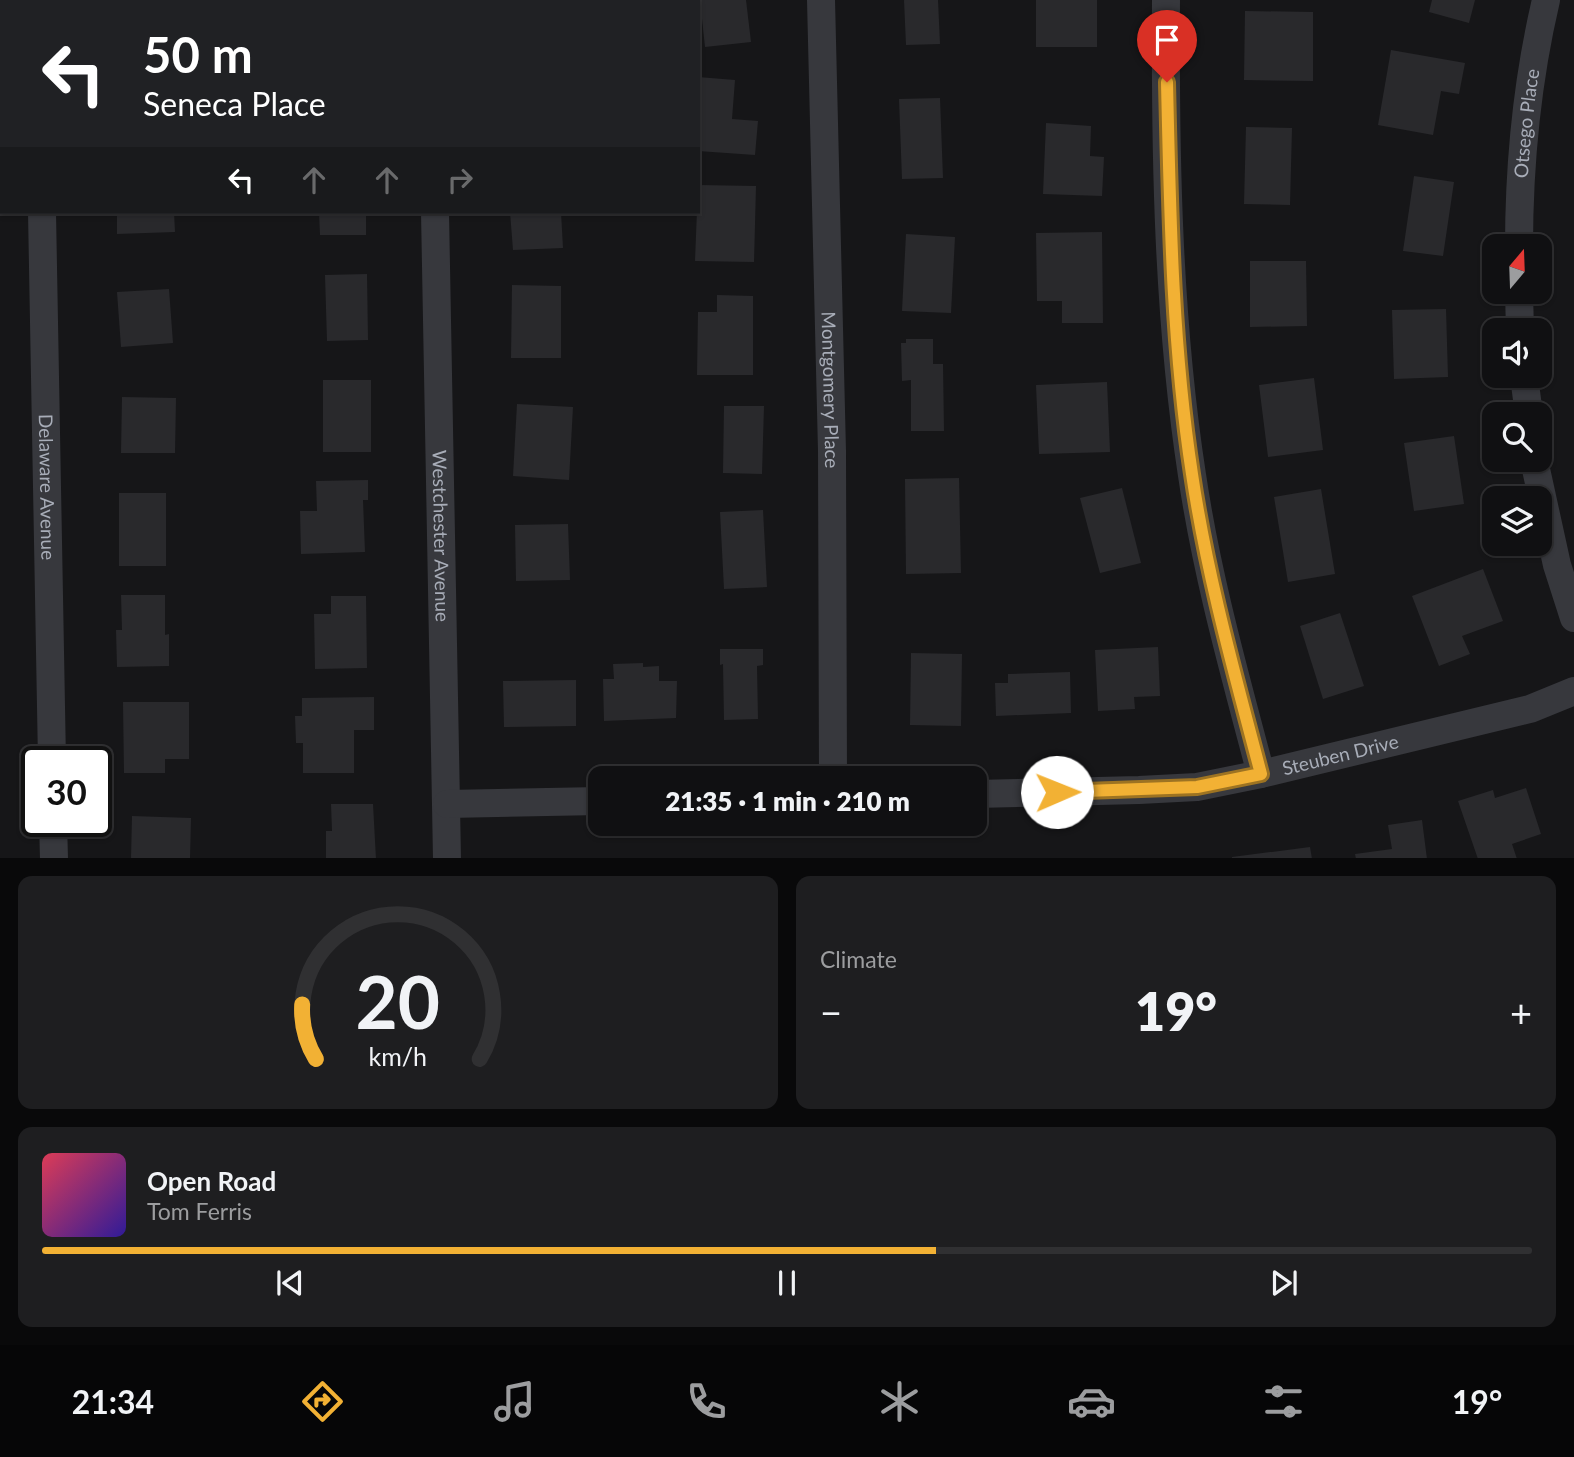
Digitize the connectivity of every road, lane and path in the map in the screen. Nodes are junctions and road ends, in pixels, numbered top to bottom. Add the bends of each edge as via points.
1 (821, 0) edge
2 (1166, 0) edge
3 (1546, 0) edge
4 (42, 214) edge
5 (435, 214) edge
6 (1519, 234) edge
7 (1537, 472) edge
8 (1574, 618) edge
9 (1574, 691) edge
10 (52, 746) edge
11 (833, 766) edge
12 (1261, 774) junction
13 (987, 794) edge
14 (588, 801) edge
15 (447, 804) junction
16 (53, 837) edge
17 (54, 858) edge
18 (447, 858) edge

1 - 11 street, Montgomery Place via 832,451
2 - 12 street via 1171,244 1181,394 1213,591
3 - 6 street, Otsego Place via 1523,132
4 - 10 street, Delaware Avenue
5 - 15 street, Westchester Avenue
7 - 8 street
9 - 12 street, Steuben Drive via 1530,709
12 - 13 street, Steuben Drive via 1197,787
14 - 15 street
15 - 18 street, Westchester Avenue
16 - 17 street

